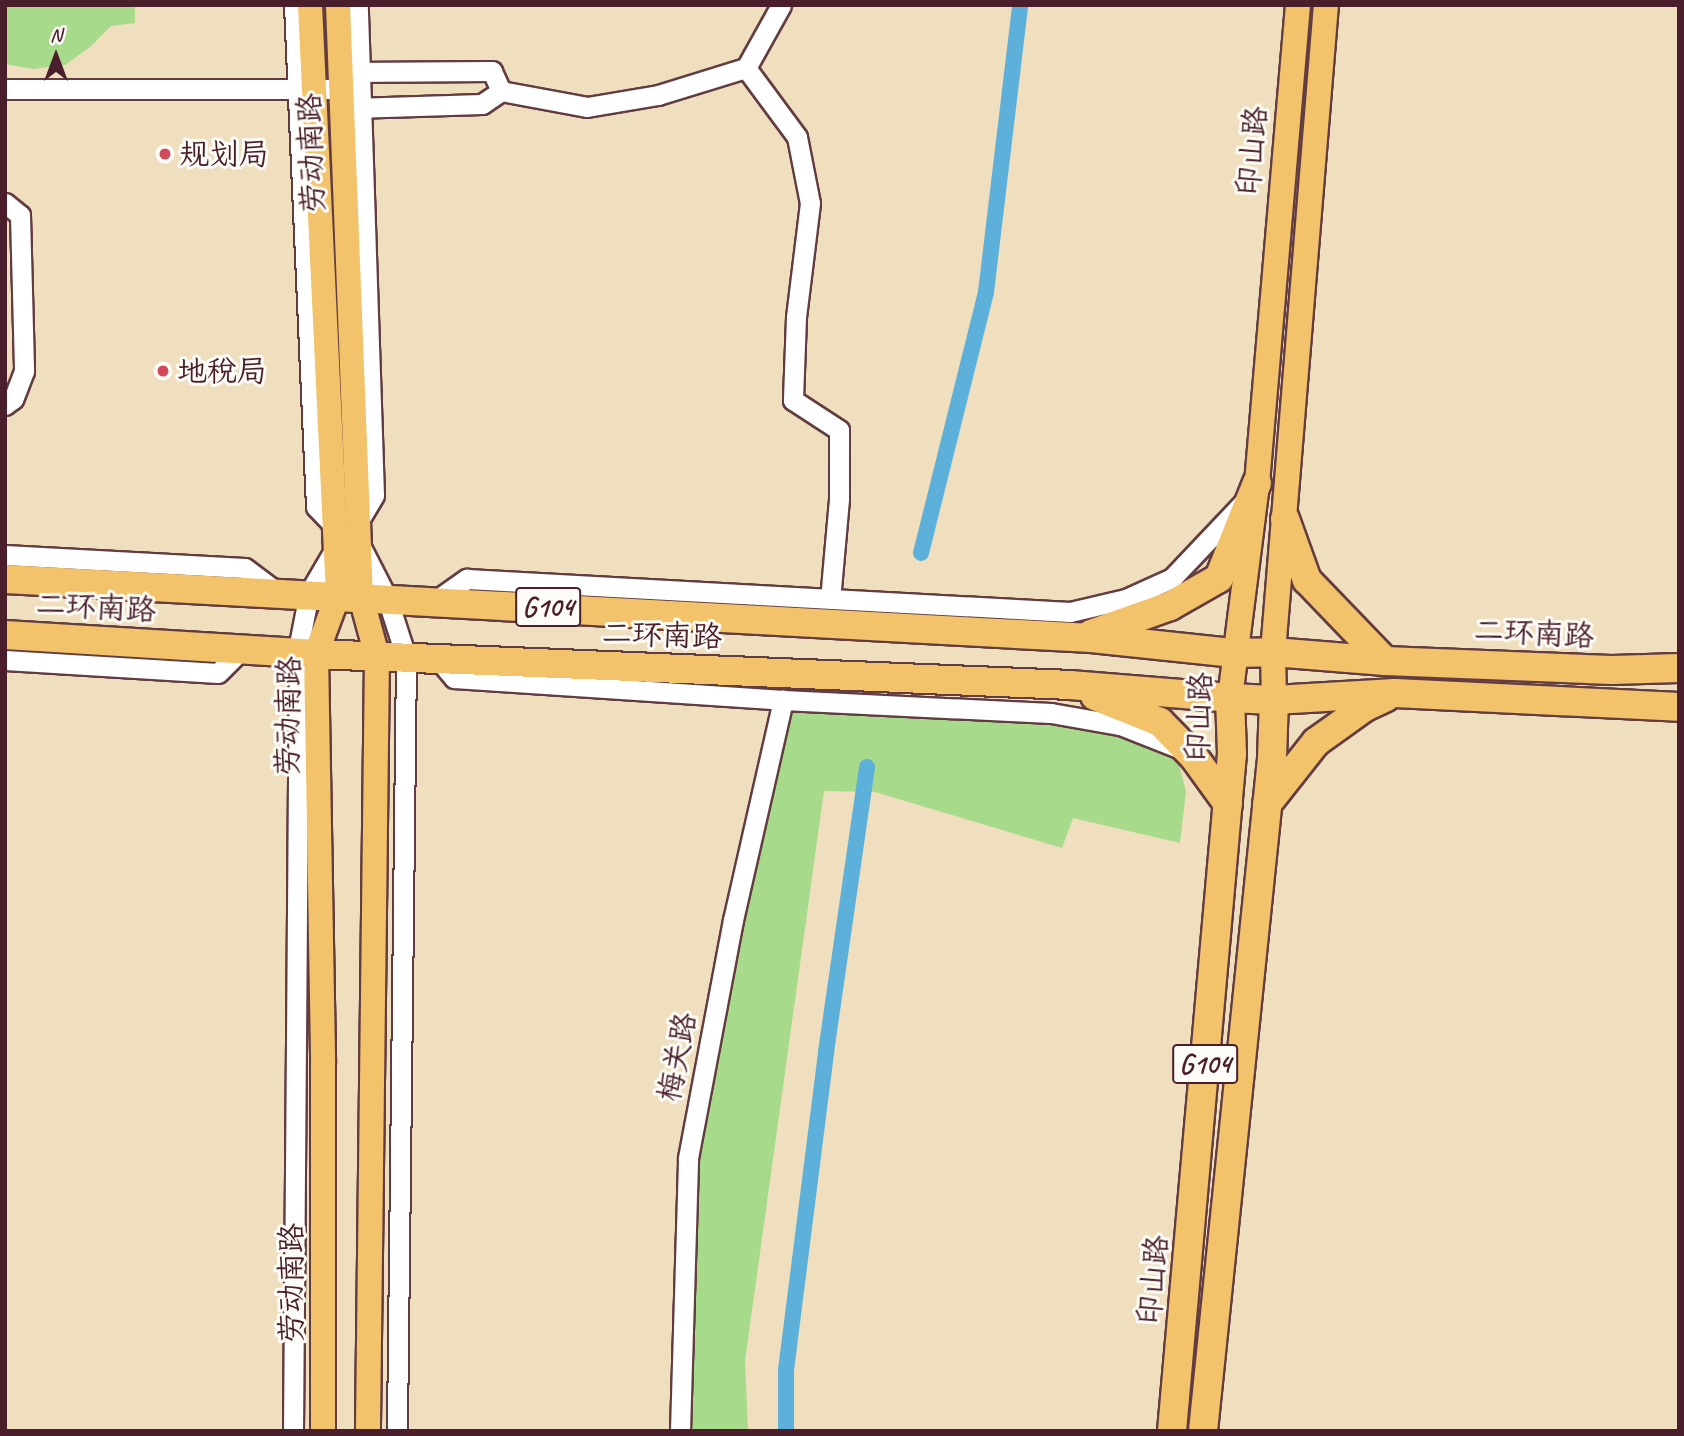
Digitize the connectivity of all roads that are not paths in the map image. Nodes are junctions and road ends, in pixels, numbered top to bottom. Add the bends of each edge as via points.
1 (294, 5) edge
2 (310, 5) edge
3 (338, 5) edge
4 (358, 5) edge
5 (781, 5) edge
6 (1298, 5) edge
7 (1326, 5) edge
8 (746, 68) junction
9 (307, 88) junction
10 (5, 89) edge
11 (349, 90) junction
12 (501, 90) junction
13 (5, 203) edge
14 (14, 330) edge
15 (5, 405) edge
16 (1255, 487) junction
17 (1285, 519) junction
18 (347, 535) junction
19 (5, 555) edge
20 (5, 579) edge
21 (277, 592) junction
22 (309, 593) junction
23 (362, 597) junction
24 (830, 599) junction
25 (435, 601) junction
26 (5, 635) edge
27 (1081, 638) junction
28 (242, 649) junction
29 (1273, 652) junction
30 (1234, 653) junction
31 (308, 654) junction
32 (377, 656) junction
33 (407, 657) junction
34 (438, 659) junction
35 (5, 660) edge
36 (1385, 661) junction
37 (1679, 668) edge
38 (1070, 685) junction
39 (1395, 693) junction
40 (1230, 698) junction
41 (1274, 700) junction
42 (783, 701) junction
43 (1679, 706) edge
44 (1188, 751) junction
45 (1228, 804) junction
46 (1267, 804) junction
47 (293, 1431) edge
48 (323, 1431) edge
49 (368, 1431) edge
50 (397, 1431) edge
51 (680, 1431) edge
52 (1172, 1431) edge
53 (1203, 1431) edge

1 - 9 street
2 - 9 main road, 劳动南路
3 - 11 main road, 劳动南路
4 - 11 street
5 - 8 street
6 - 16 main road, 印山路
7 - 17 main road, 印山路
8 - 12 street via 658,96 587,107
8 - 24 street via 797,137 810,203 796,317 793,400 839,430 839,499
9 - 10 street
9 - 11 street
9 - 18 main road, 劳动南路
11 - 12 street via 482,103
11 - 12 street via 492,71
11 - 18 main road, 劳动南路
13 - 14 street via 20,215
14 - 15 street via 24,370 13,399
16 - 24 street via 1172,578 1126,599 1070,612
16 - 27 highway via 1219,578 1170,606
16 - 30 main road, 印山路
17 - 29 main road, 印山路
17 - 36 highway via 1307,580
18 - 22 street
18 - 23 main road, 劳动南路
19 - 21 street via 245,568
20 - 21 highway, 二环南路 / G104
21 - 22 highway, 二环南路 / G104
22 - 23 highway, 二环南路 / G104
22 - 31 street
23 - 25 highway, 二环南路 / G104
23 - 31 main road, 劳动南路
23 - 32 main road, 劳动南路
23 - 33 street
24 - 25 street via 467,579
25 - 27 highway, 二环南路 / G104
26 - 28 highway, 二环南路 / G104
27 - 30 highway, 二环南路 / G104
28 - 31 highway, 二环南路 / G104
28 - 35 street via 218,673
29 - 30 highway, 二环南路 / G104
29 - 36 highway, G104
29 - 41 main road, 印山路
30 - 40 main road, 印山路
31 - 32 highway, 二环南路 / G104
31 - 47 street
31 - 48 main road, 劳动南路 via 323,1063
32 - 33 highway, 二环南路 / G104
32 - 49 main road, 劳动南路
33 - 34 highway, 二环南路 / G104
33 - 50 street
34 - 38 highway, 二环南路 / G104
34 - 42 street via 454,678
36 - 37 highway, 二环南路 / G104 via 1612,670
38 - 40 highway, 二环南路 / G104
38 - 44 highway via 1160,722
39 - 41 highway, G104
39 - 43 highway, G104
39 - 46 highway via 1316,742
40 - 41 highway, 二环南路 / G104
40 - 45 highway, 印山路 / G104
41 - 46 highway, 印山路 / G104
42 - 44 street via 1052,713 1120,725
42 - 51 street, 梅关路 via 733,920 688,1158
44 - 45 highway
45 - 52 highway, 印山路 / G104
46 - 53 highway, 印山路 / G104

